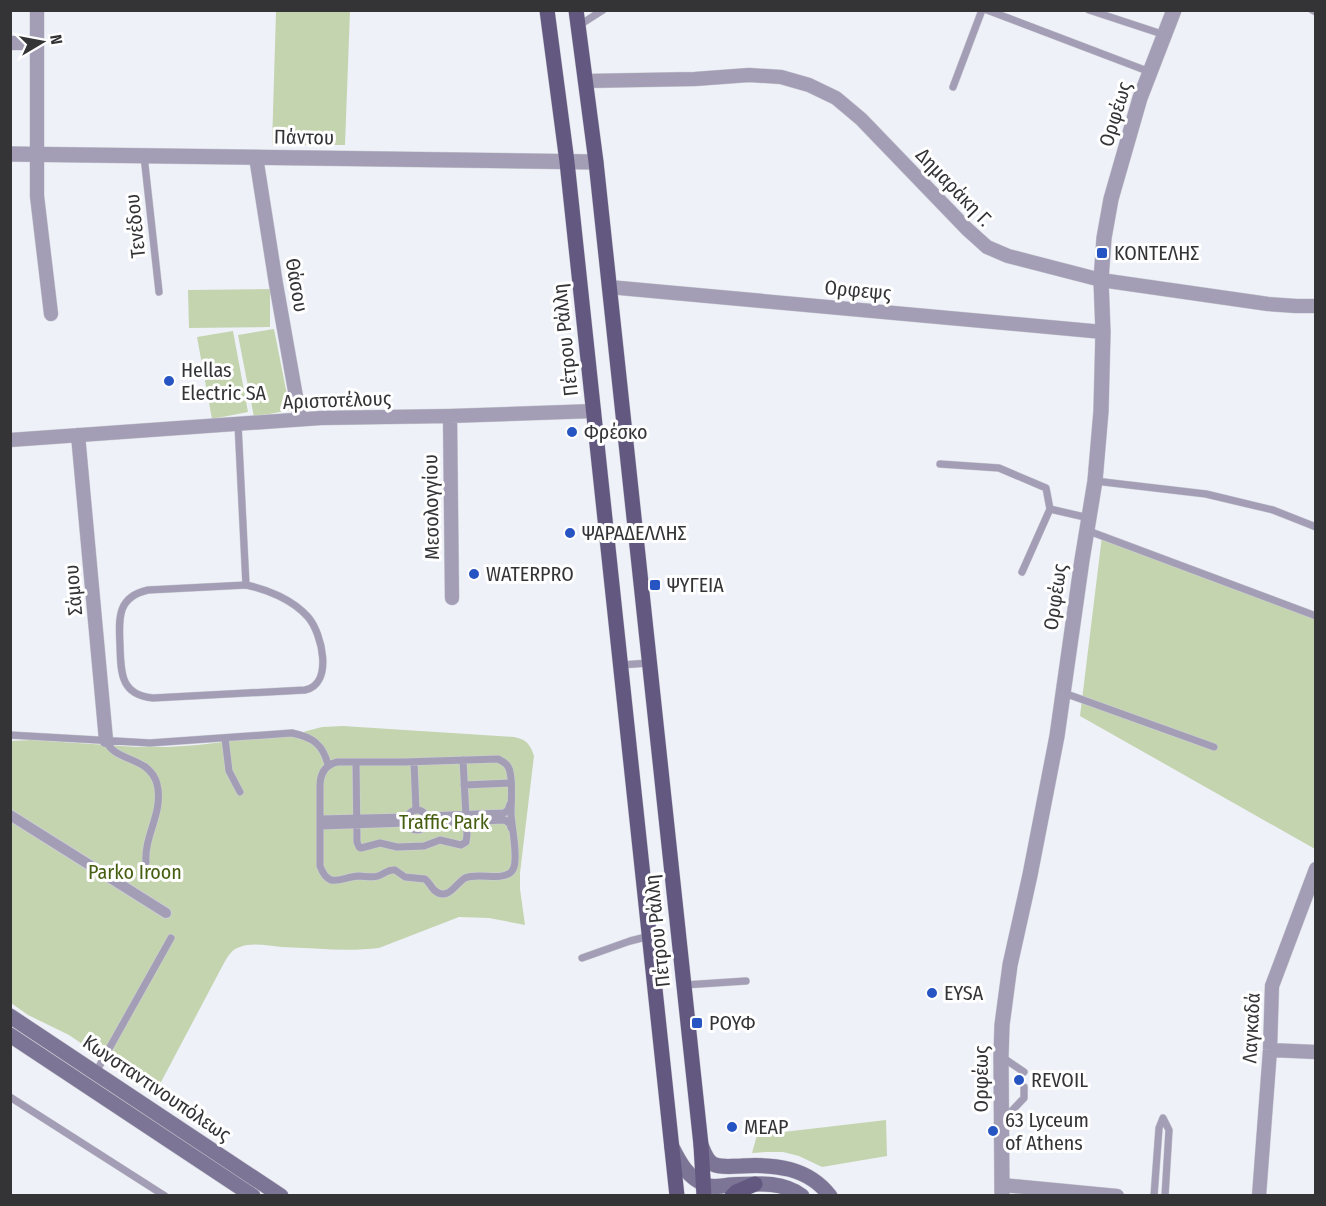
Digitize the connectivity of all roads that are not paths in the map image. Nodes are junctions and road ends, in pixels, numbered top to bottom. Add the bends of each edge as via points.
1 (37, 10) edge
2 (547, 10) edge
3 (603, 10) edge
4 (982, 10) edge
5 (987, 10) edge
6 (1089, 10) edge
7 (1174, 10) edge
8 (577, 18) edge
9 (1164, 35) junction
10 (10, 43) edge
11 (36, 43) junction
12 (1150, 72) junction
13 (585, 81) junction
14 (953, 87) dead end
15 (10, 154) edge
16 (37, 154) junction
17 (144, 156) junction
18 (256, 157) junction
19 (567, 162) junction
20 (596, 162) junction
21 (1101, 280) junction
22 (609, 287) junction
23 (159, 292) dead end
24 (1316, 306) edge
25 (51, 314) dead end
26 (1103, 332) junction
27 (594, 411) junction
28 (450, 416) junction
29 (300, 419) junction
30 (238, 424) junction
31 (78, 435) junction
32 (10, 440) edge
33 (940, 464) dead end
34 (1095, 481) junction
35 (1050, 509) junction
36 (1088, 524) junction
37 (1316, 527) edge
38 (1022, 572) dead end
39 (246, 585) junction
40 (452, 598) dead end
41 (1316, 616) edge
42 (650, 663) junction
43 (621, 665) junction
44 (1063, 693) junction
45 (10, 735) edge
46 (225, 738) junction
47 (106, 740) junction
48 (1214, 747) dead end
49 (463, 760) junction
50 (356, 762) junction
51 (414, 762) junction
52 (328, 765) junction
53 (511, 783) junction
54 (464, 785) junction
55 (240, 792) dead end
56 (511, 802) junction
57 (416, 810) junction
58 (10, 815) edge
59 (466, 818) junction
60 (426, 819) junction
61 (407, 820) junction
62 (356, 822) junction
63 (320, 823) junction
64 (417, 830) junction
65 (513, 833) junction
66 (418, 846) junction
67 (146, 862) dead end
68 (1316, 869) edge
69 (166, 913) dead end
70 (650, 936) junction
71 (171, 938) dead end
72 (582, 958) dead end
73 (746, 981) dead end
74 (684, 985) junction
75 (10, 1016) edge
76 (10, 1035) edge
77 (1270, 1050) junction
78 (1316, 1052) edge
79 (1001, 1056) junction
80 (96, 1072) junction
81 (1024, 1072) dead end
82 (1024, 1087) dead end
83 (10, 1097) edge
84 (1002, 1120) junction
85 (701, 1145) junction
86 (672, 1147) junction
87 (755, 1184) junction
88 (704, 1190) edge
89 (1002, 1190) edge
90 (165, 1196) edge
91 (253, 1196) edge
92 (281, 1196) edge
93 (677, 1196) edge
94 (732, 1196) edge
95 (802, 1196) edge
96 (830, 1196) edge
97 (1117, 1196) edge
98 (1154, 1196) edge
99 (1165, 1196) edge
100 (1259, 1196) edge

1 - 11 street
2 - 19 main road, Πέτρου Ράλλη
3 - 8 lane
4 - 14 lane
5 - 12 lane
6 - 9 lane
7 - 9 street, Ορφέως
8 - 13 main road, Πέτρου Ράλλη
9 - 12 street, Ορφέως
10 - 11 street
11 - 16 street
12 - 21 street, Ορφέως via 1111,199
13 - 20 main road, Πέτρου Ράλλη
13 - 21 street, Δημαράκη Γ. via 750,75 781,77 809,85 836,98 861,118 987,247
15 - 16 street, Πάντου
16 - 17 street, Πάντου
16 - 25 street via 37,196
17 - 18 street, Πάντου
17 - 23 lane, Τενέδου
18 - 19 street, Πάντου
18 - 29 street, Θάσου
19 - 20 street, Πάντου
19 - 27 main road, Πέτρου Ράλλη
20 - 22 main road, Πέτρου Ράλλη
21 - 24 street, Δημαράκη Γ. via 1268,304
21 - 26 street, Ορφέως
22 - 26 street, Ορφεψς
22 - 42 main road, Πέτρου Ράλλη
26 - 34 street, Ορφέως
27 - 28 street, Αριστοτέλους
27 - 43 main road, Πέτρου Ράλλη
28 - 29 street, Αριστοτέλους
28 - 40 street, Μεσολογγίου
29 - 30 street, Αριστοτέλους
30 - 31 street, Αριστοτέλους
30 - 39 lane
31 - 32 street, Αριστοτέλους
31 - 47 street, Σάμου
33 - 35 lane via 999,468 1046,488
34 - 36 street, Ορφέως
34 - 37 lane via 1206,494 1274,510
35 - 36 lane
35 - 38 lane
36 - 41 lane
36 - 44 street, Ορφέως
39 - 39 lane via 148,590 128,600 119,622 122,676 130,690 153,698 305,690 315,686 321,677 321,650 310,619 274,593
42 - 43 lane
42 - 74 main road, Πέτρου Ράλλη
43 - 70 main road, Πέτρου Ράλλη
44 - 48 lane
44 - 79 street, Ορφέως via 1010,965
45 - 47 lane
46 - 47 lane via 150,743
46 - 52 lane via 301,735 320,746
46 - 55 lane via 229,771
47 - 67 lane via 113,751 148,768 155,779 158,806
49 - 51 lane
49 - 53 lane via 498,759 510,770
49 - 54 lane
50 - 51 lane
50 - 52 lane
50 - 62 lane
51 - 57 lane
52 - 63 lane via 320,779
53 - 54 lane
53 - 56 lane
54 - 59 lane
56 - 59 lane via 504,813
56 - 65 lane
57 - 60 lane via 422,811
57 - 61 lane
58 - 69 street
59 - 60 lane
59 - 65 lane via 505,820
59 - 66 lane via 467,837 463,844 440,840
60 - 64 lane via 424,827
61 - 62 lane
61 - 64 lane
62 - 63 lane
62 - 66 lane via 361,848 380,843
63 - 65 lane via 320,866 329,879 378,876 395,870 405,877 425,879 435,891 443,893 476,875 510,873 515,864
64 - 66 lane
68 - 77 street, Λαγκαδά via 1272,986
70 - 72 lane
70 - 86 main road, Πέτρου Ράλλη
71 - 80 lane
73 - 74 lane
74 - 85 main road, Πέτρου Ράλλη
75 - 80 main road, Κωνσταντινουπόλεως
76 - 91 main road, Κωνσταντινουπόλεως
77 - 78 street
77 - 100 street, Λαγκαδά
79 - 81 lane
79 - 84 street, Ορφέως
80 - 92 main road, Κωνσταντινουπόλεως
82 - 84 lane via 1024,1098
83 - 90 lane
84 - 89 street, Ορφέως
85 - 88 main road, Πέτρου Ράλλη
85 - 96 main road via 712,1163 784,1167 816,1182
86 - 88 main road via 681,1165
86 - 93 main road, Πέτρου Ράλλη
87 - 88 main road via 706,1186
87 - 94 main road
87 - 95 main road via 783,1186
89 - 97 street
98 - 99 lane via 1163,1118 1169,1130

